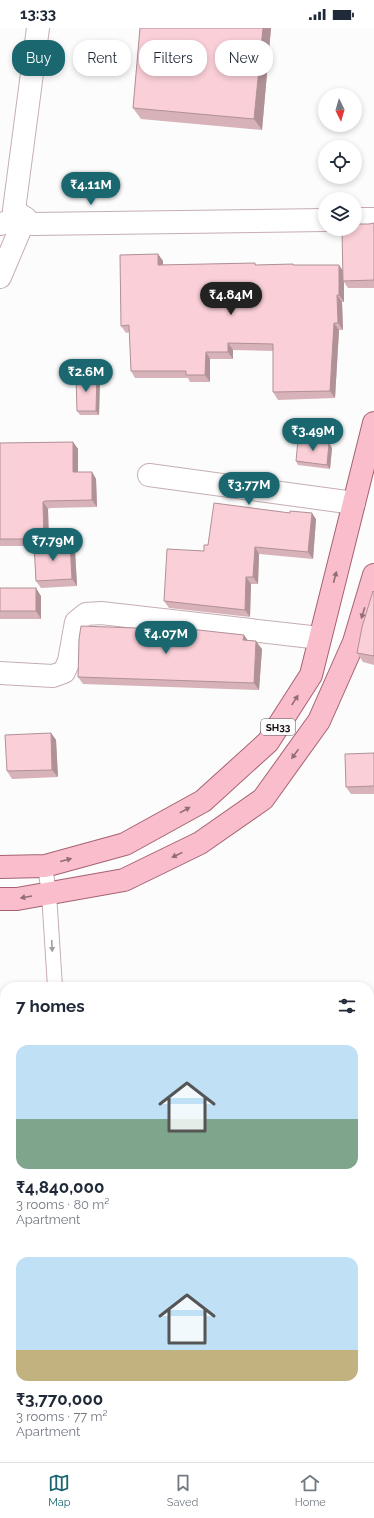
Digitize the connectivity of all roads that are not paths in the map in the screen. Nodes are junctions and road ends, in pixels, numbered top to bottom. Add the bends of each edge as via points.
1 (38, 28) edge
2 (25, 218) junction
3 (362, 219) edge
4 (374, 219) edge
5 (318, 220) edge
6 (0, 224) edge
7 (0, 277) edge
8 (374, 423) edge
9 (149, 475) dead end
10 (354, 503) junction
11 (374, 575) edge
12 (320, 638) junction
13 (0, 673) edge
14 (44, 866) junction
15 (0, 867) edge
16 (49, 894) junction
17 (0, 899) edge
18 (55, 982) edge

1 - 2 street via 14,210
2 - 5 street via 32,224
2 - 6 street
2 - 7 street
3 - 4 street
8 - 10 main road, SH33
9 - 10 street
12 -> 10 main road, SH33
11 -> 16 main road, SH33 via 354,642 319,721 263,799 200,843 124,880
12 - 13 street via 101,612 86,614 76,622 69,661 64,672 53,676
14 -> 12 main road, SH33 via 125,844 203,801 268,742 311,675
14 - 15 main road, SH33
14 - 16 lane
16 -> 17 main road, SH33
16 -> 18 lane

